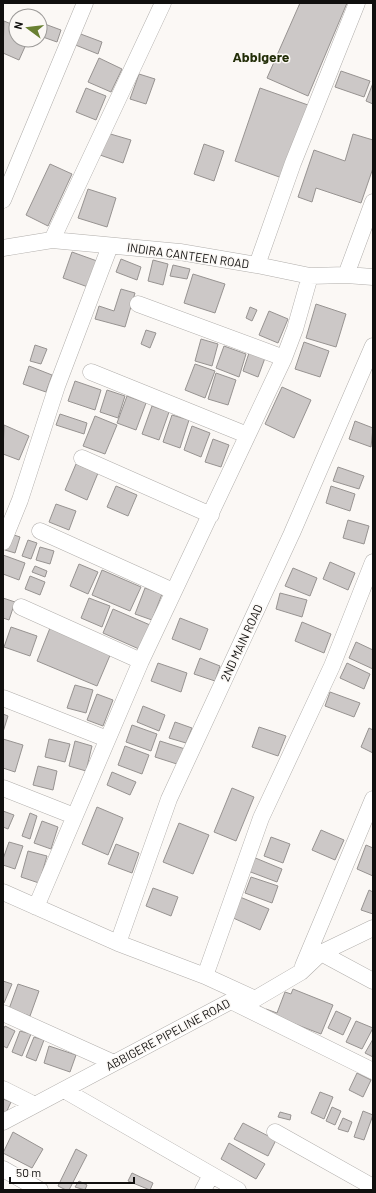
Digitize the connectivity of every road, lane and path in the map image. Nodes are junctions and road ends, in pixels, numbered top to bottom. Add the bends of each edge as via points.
1 (85, 3) edge
2 (163, 3) edge
3 (357, 3) edge
4 (3, 200) edge
5 (373, 202) edge
6 (52, 240) junction
7 (110, 246) junction
8 (3, 248) edge
9 (257, 265) junction
10 (346, 275) junction
11 (310, 276) junction
12 (373, 277) edge
13 (138, 304) dead end
14 (373, 346) edge
15 (284, 358) junction
16 (91, 372) dead end
17 (246, 435) junction
18 (82, 458) dead end
19 (211, 515) junction
20 (40, 531) dead end
21 (3, 542) edge
22 (373, 562) edge
23 (173, 591) junction
24 (21, 607) dead end
25 (141, 661) junction
26 (3, 698) edge
27 (107, 739) junction
28 (3, 788) edge
29 (373, 798) edge
30 (74, 816) junction
31 (3, 892) edge
32 (36, 907) junction
33 (373, 928) edge
34 (118, 942) junction
35 (321, 953) junction
36 (301, 972) junction
37 (205, 976) junction
38 (373, 981) edge
39 (255, 999) junction
40 (232, 1001) junction
41 (3, 1013) edge
42 (114, 1063) junction
43 (373, 1071) edge
44 (3, 1089) edge
45 (64, 1090) junction
46 (35, 1105) junction
47 (3, 1122) edge
48 (275, 1132) dead end
49 (3, 1169) edge
50 (211, 1175) junction
51 (373, 1187) edge
52 (40, 1190) edge
53 (203, 1190) edge
54 (238, 1190) edge

1 - 4 street
2 - 6 street
3 - 9 street via 293,163
5 - 10 street
6 - 7 street, INDIRA CANTEEN ROAD
6 - 8 street, INDIRA CANTEEN ROAD
7 - 9 street, INDIRA CANTEEN ROAD via 180,252
7 - 21 street via 57,386 20,500
9 - 11 street, INDIRA CANTEEN ROAD
10 - 11 street, INDIRA CANTEEN ROAD
10 - 12 street, INDIRA CANTEEN ROAD
11 - 15 street
13 - 15 street
14 - 34 street, 2ND MAIN ROAD via 292,533 169,800
15 - 17 street
16 - 17 street
17 - 19 street
18 - 19 street
19 - 23 street
20 - 23 street
22 - 37 street via 332,666 261,818
23 - 25 street
24 - 25 street
25 - 27 street
26 - 27 street
27 - 30 street
28 - 30 street
29 - 36 street
30 - 32 street
31 - 32 street
32 - 34 street
33 - 35 street, ABBIGERE PIPELINE ROAD
34 - 37 street
35 - 36 street, ABBIGERE PIPELINE ROAD
35 - 38 street
36 - 39 street, ABBIGERE PIPELINE ROAD
37 - 39 street
39 - 40 street, ABBIGERE PIPELINE ROAD
40 - 42 street, ABBIGERE PIPELINE ROAD
40 - 43 street
41 - 42 street
42 - 45 street, ABBIGERE PIPELINE ROAD
44 - 46 street
45 - 46 street, ABBIGERE PIPELINE ROAD
45 - 50 street
46 - 47 street, ABBIGERE PIPELINE ROAD
48 - 51 street
49 - 52 street
50 - 53 street
50 - 54 street

